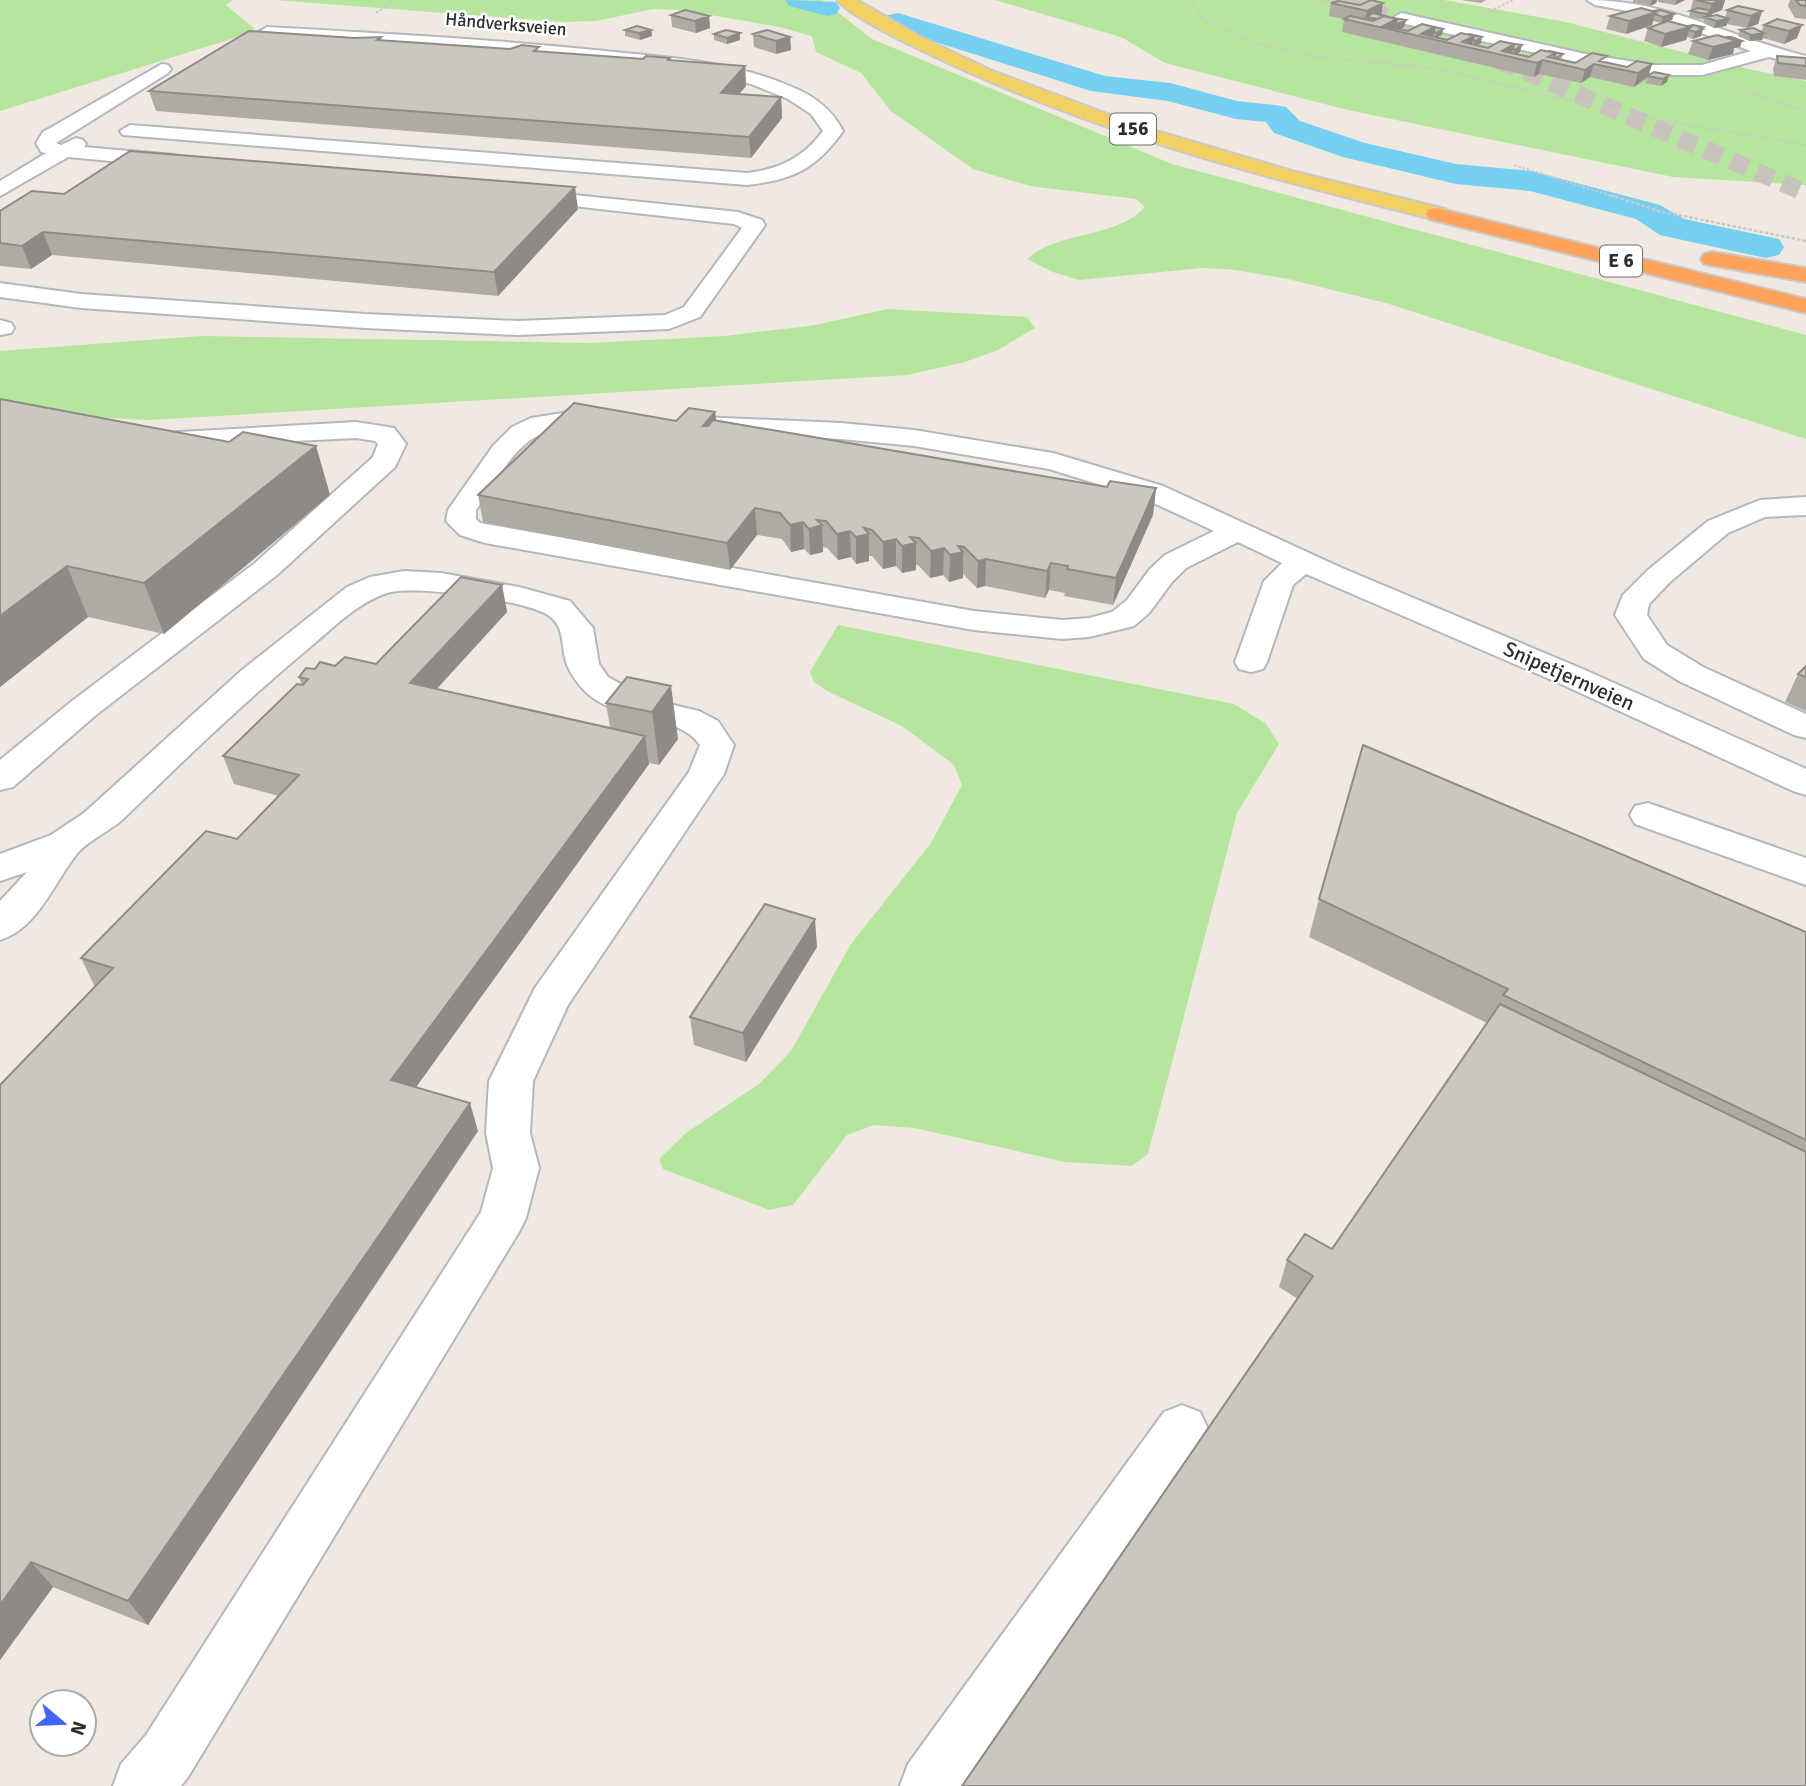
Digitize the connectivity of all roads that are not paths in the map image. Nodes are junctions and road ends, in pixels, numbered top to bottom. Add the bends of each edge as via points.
1 (845, 0) edge
2 (1595, 0) edge
3 (306, 13) dead end
4 (1412, 24) dead end
5 (613, 40) dead end
6 (667, 46) dead end
7 (1769, 52) junction
8 (1806, 61) edge
9 (162, 69) dead end
10 (130, 111) dead end
11 (103, 129) junction
12 (63, 151) junction
13 (192, 162) edge
14 (0, 190) edge
15 (503, 193) edge
16 (1437, 214) junction
17 (1806, 275) edge
18 (0, 290) edge
19 (1806, 306) edge
20 (635, 422) edge
21 (676, 424) edge
22 (132, 441) edge
23 (1806, 506) edge
24 (1238, 532) junction
25 (1316, 567) junction
26 (1251, 662) dead end
27 (1806, 727) edge
28 (0, 779) edge
29 (1806, 783) edge
30 (1648, 815) dead end
31 (64, 844) junction
32 (0, 868) edge
33 (1806, 872) edge
34 (0, 926) edge
35 (1182, 1429) dead end
36 (143, 1786) edge
37 (930, 1786) edge

1 - 16 main road, 156 via 938,52 1069,107 1233,160
2 - 7 street via 1658,12
3 - 11 street via 261,35 568,52 710,70 777,87 818,110 833,131 819,152 797,168 747,178
4 - 7 street via 1615,65 1667,71 1702,71
5 - 6 street
7 - 8 street
9 - 12 street via 50,136 48,148
10 - 11 street
11 - 12 street
12 - 13 street
12 - 14 street
15 - 18 street via 738,218 754,225 692,312 669,322 517,328 365,321
16 - 17 highway, E 6
16 - 19 highway, E 6
20 - 24 street via 580,420 529,428 515,438 463,510 461,521 485,534 720,578 1020,627 1072,629 1101,627 1128,618 1167,568
21 - 24 street, Snipetjernveien via 841,430 1053,461 1153,492
22 - 28 street via 356,430 384,434 392,444 385,461 266,569 93,701
23 - 27 street via 1760,509 1718,527 1659,576 1634,602 1631,615 1655,652 1691,674
24 - 25 street, Snipetjernveien
25 - 26 street via 1279,581
25 - 29 street, Snipetjernveien
30 - 33 street
31 - 32 street
31 - 34 street via 40,882
31 - 36 street via 97,821 329,615 358,594 404,580 519,596 558,608 578,628 583,664 596,684 637,707 687,718 706,729 717,745 706,774 550,999 511,1081 508,1133 516,1168 503,1218 174,1744
35 - 37 street

